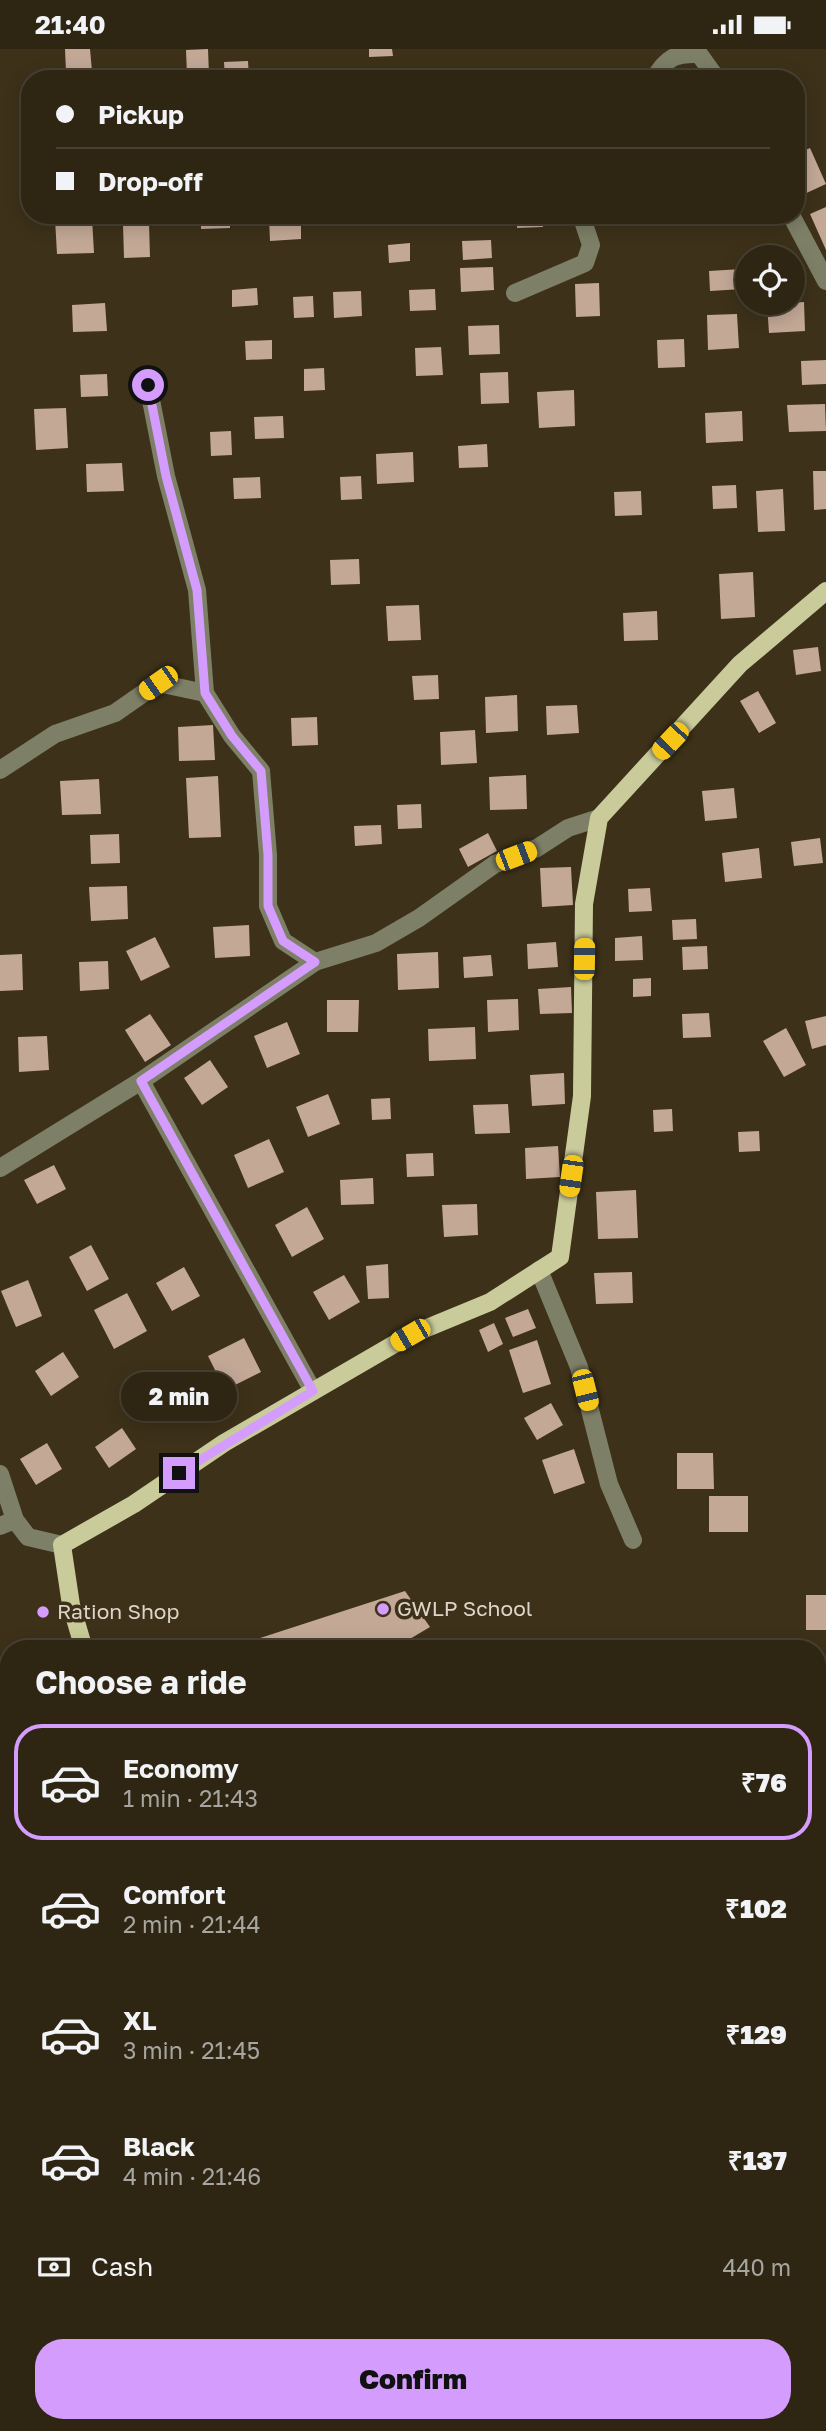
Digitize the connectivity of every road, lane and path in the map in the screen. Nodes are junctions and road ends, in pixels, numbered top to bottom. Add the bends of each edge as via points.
1 (659, 70) edge
2 (711, 70) edge
3 (584, 224) edge
4 (796, 224) edge
5 (826, 281) edge
6 (515, 293) dead end
7 (148, 385) dead end
8 (826, 591) edge
9 (205, 693) junction
10 (0, 770) edge
11 (599, 818) junction
12 (315, 962) junction
13 (141, 1081) junction
14 (0, 1168) edge
15 (539, 1270) junction
16 (313, 1391) junction
17 (0, 1474) edge
18 (8, 1523) edge
19 (633, 1540) dead end
20 (62, 1545) junction
21 (82, 1640) edge

1 - 2 street via 678,53 699,54
3 - 6 street via 591,245 585,263
4 - 5 street
7 - 9 street via 166,476 197,590
8 - 11 main road via 740,664
9 - 10 street via 158,683 115,713 55,734
9 - 12 street via 261,771 268,906 283,941
11 - 12 street via 495,864 376,943
11 - 15 main road via 584,904 582,1096 559,1257
12 - 13 street
13 - 14 street
13 - 16 street
15 - 16 main road via 490,1302 410,1335
15 - 19 street via 579,1367 608,1484
16 - 20 main road
17 - 18 street
18 - 20 street via 28,1537
20 - 21 main road

